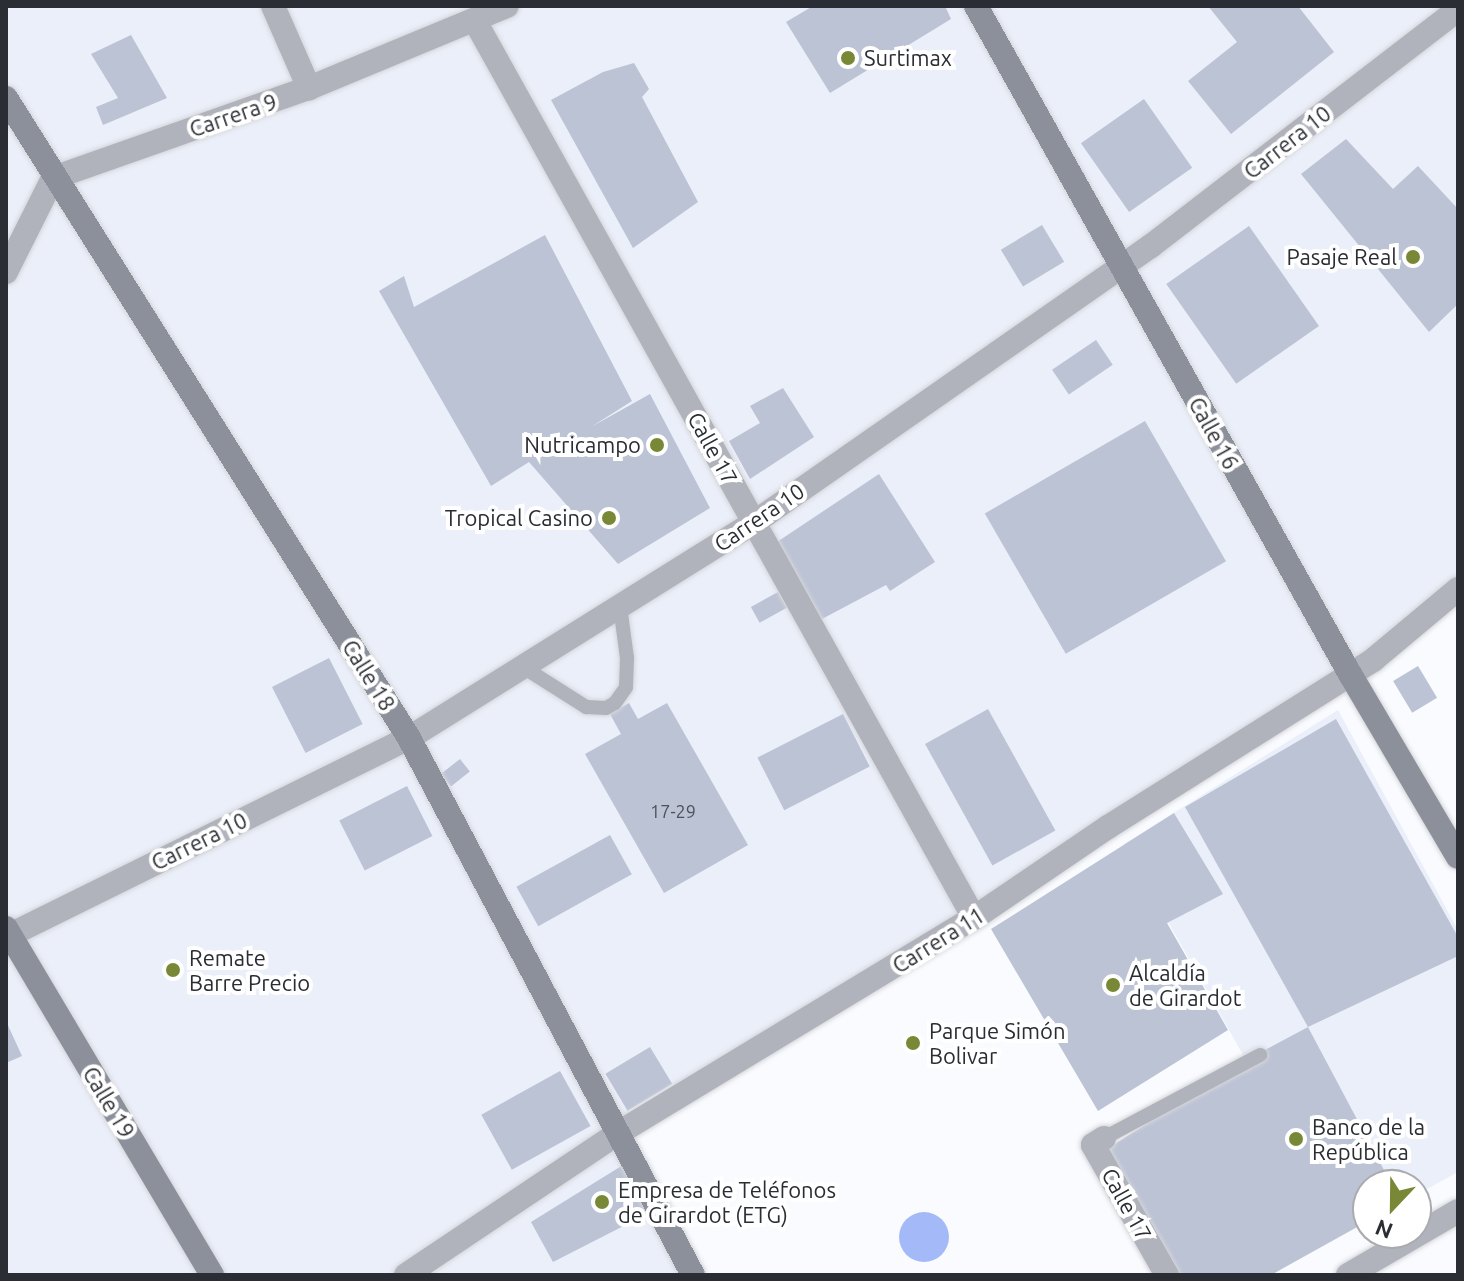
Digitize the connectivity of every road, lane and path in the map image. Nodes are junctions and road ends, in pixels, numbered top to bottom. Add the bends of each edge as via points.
1 (273, 6) edge
2 (507, 6) edge
3 (976, 6) edge
4 (1458, 10) edge
5 (475, 21) junction
6 (309, 88) junction
7 (6, 98) edge
8 (53, 178) junction
9 (1121, 266) junction
10 (6, 272) edge
11 (755, 522) junction
12 (1458, 589) edge
13 (620, 606) junction
14 (523, 667) junction
15 (1350, 674) junction
16 (409, 738) junction
17 (1458, 857) edge
18 (974, 918) junction
19 (7, 933) edge
20 (1260, 1055) dead end
21 (620, 1132) junction
22 (1104, 1138) joint
23 (1458, 1211) edge
24 (212, 1275) edge
25 (406, 1275) edge
26 (693, 1275) edge
27 (1167, 1275) edge
28 (1348, 1275) edge

1 - 6 street
2 - 5 street, Carrera 9
3 - 9 street, Calle 16
4 - 9 street, Carrera 10
5 - 6 street, Carrera 9
5 - 11 street, Calle 17
6 - 8 street, Carrera 9
7 - 8 street, Calle 18
8 - 10 street
8 - 16 street, Calle 18
9 - 11 street, Carrera 10
9 - 15 street, Calle 16
11 - 13 street, Carrera 10
11 - 18 street, Calle 17
12 - 15 street, Carrera 11
13 - 14 street, Carrera 10
13 - 14 lane via 626,687 615,703 586,707
14 - 16 street, Carrera 10
15 - 17 street, Calle 16
15 - 18 street, Carrera 11
16 - 19 street, Carrera 10
16 - 21 street, Calle 18
18 - 21 street, Carrera 11
19 - 24 street, Calle 19
20 - 22 lane
21 - 25 street, Carrera 11
21 - 26 street, Calle 18
22 - 27 street, Calle 17 via 1093,1145
23 - 28 street

